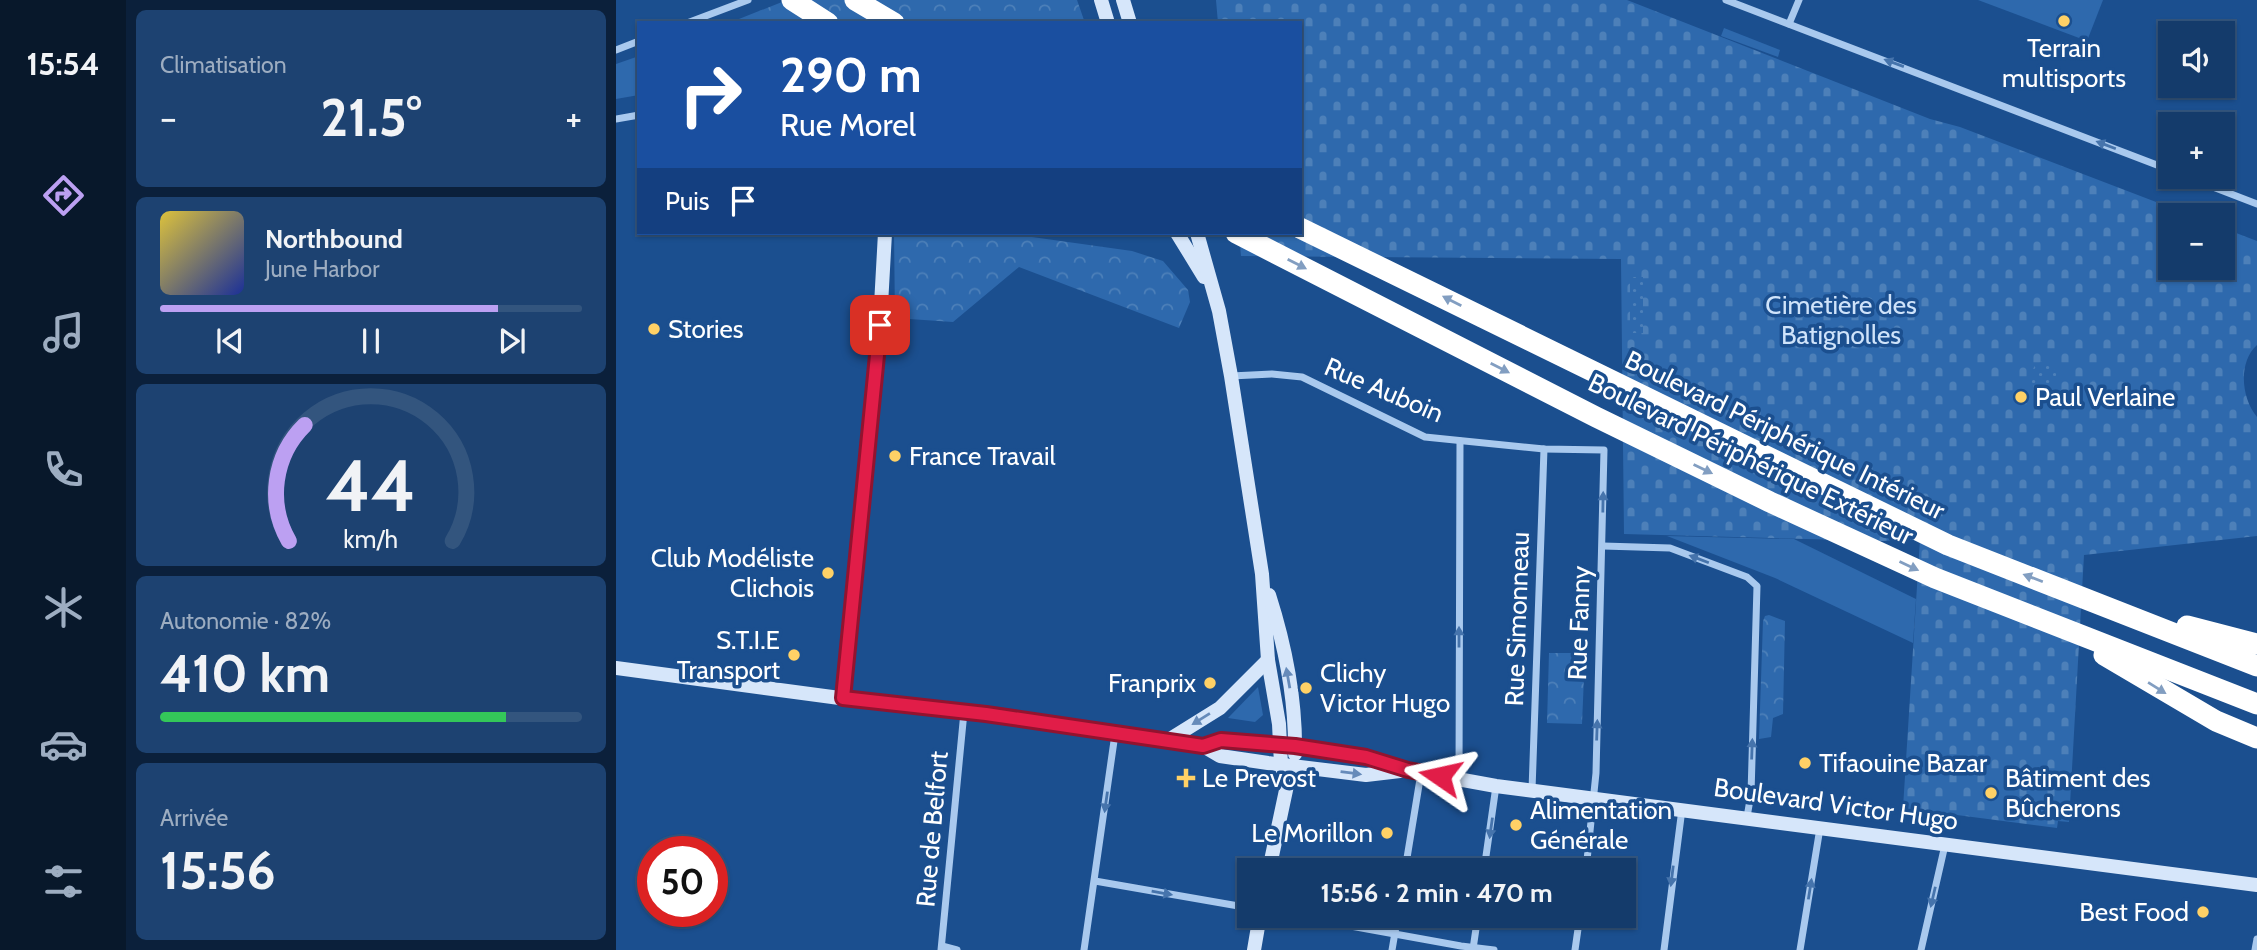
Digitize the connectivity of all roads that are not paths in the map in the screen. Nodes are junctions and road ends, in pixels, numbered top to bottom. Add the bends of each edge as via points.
1 (747, 0) edge
2 (792, 0) edge
3 (855, 0) edge
4 (1101, 0) edge
5 (1123, 0) edge
6 (1726, 0) edge
7 (1798, 0) edge
8 (692, 21) edge
9 (825, 21) edge
10 (891, 21) edge
11 (1107, 21) edge
12 (1129, 21) edge
13 (1789, 24) junction
14 (637, 42) edge
15 (616, 50) edge
16 (637, 115) edge
17 (616, 119) edge
18 (2158, 165) edge
19 (2219, 189) edge
20 (2257, 204) edge
21 (1302, 229) edge
22 (885, 235) edge
23 (1198, 235) edge
24 (1240, 235) edge
25 (1179, 237) edge
26 (1212, 290) junction
27 (1231, 376) junction
28 (1460, 441) junction
29 (1544, 449) junction
30 (1604, 450) joint
31 (1603, 546) junction
32 (1262, 574) junction
33 (2097, 602) junction
34 (2057, 626) junction
35 (2257, 645) edge
36 (1268, 660) junction
37 (2257, 666) edge
38 (616, 668) edge
39 (843, 698) junction
40 (2257, 704) edge
41 (964, 712) junction
42 (1115, 734) junction
43 (2257, 738) edge
44 (1167, 741) junction
45 (1203, 746) junction
46 (1288, 746) junction
47 (1288, 765) junction
48 (1415, 771) junction
49 (1459, 779) junction
50 (1496, 786) junction
51 (1532, 790) junction
52 (1594, 798) junction
53 (1682, 808) junction
54 (1747, 817) junction
55 (1820, 828) junction
56 (1945, 844) junction
57 (1271, 858) edge
58 (1406, 858) edge
59 (1487, 858) edge
60 (1587, 858) edge
61 (1095, 881) junction
62 (2257, 885) edge
63 (1237, 906) edge
64 (1258, 928) edge
65 (1358, 928) edge
66 (1396, 928) edge
67 (1476, 928) edge
68 (1578, 928) edge
69 (1395, 935) junction
70 (2257, 939) edge
71 (942, 948) edge
72 (1473, 948) edge
73 (957, 950) edge
74 (1084, 950) edge
75 (1254, 950) edge
76 (1392, 950) edge
77 (1494, 950) edge
78 (1575, 950) edge
79 (1664, 950) edge
80 (1800, 950) edge
81 (1921, 950) edge
82 (2255, 950) edge

1 - 8 street
2 - 9 highway
3 - 10 highway
4 - 11 main road
5 - 12 main road
6 - 13 street
7 - 13 street
18 -> 13 street
14 - 15 street
16 - 17 street
19 - 20 street
33 -> 21 highway, Boulevard Périphérique Intérieur via 1948,545
22 - 39 main road via 878,355
23 - 26 main road
24 -> 34 highway, Boulevard Périphérique Extérieur via 1770,502 1935,578
25 - 26 main road
26 - 27 main road
27 - 28 street, Rue Auboin via 1302,377 1425,437
27 - 32 main road
28 - 29 street, Rue Auboin
49 -> 28 street
29 - 30 street, Rue Auboin
29 - 51 street, Rue Simonneau
31 -> 30 street, Rue Fanny
52 -> 31 street, Rue Fanny
54 -> 31 street via 1757,586 1747,577 1670,548
32 - 36 main road
46 -> 32 main road via 1296,723 1278,622
33 - 35 highway
33 - 37 highway, Boulevard Périphérique Intérieur
34 - 40 highway, Boulevard Périphérique Extérieur
34 -> 43 highway via 2169,695
36 -> 44 main road via 1220,708
36 - 46 main road
38 - 39 main road, Boulevard Victor Hugo
39 - 41 main road, Boulevard Victor Hugo
41 - 42 main road, Boulevard Victor Hugo
41 - 71 street, Rue de Belfort
42 - 44 main road, Boulevard Victor Hugo
42 -> 61 street
44 - 45 main road, Boulevard Victor Hugo
45 - 46 main road, Boulevard Victor Hugo via 1221,740
45 - 47 main road, Boulevard Victor Hugo via 1220,756
46 - 47 main road
46 - 48 main road, Boulevard Victor Hugo via 1366,757
47 -> 48 main road, Boulevard Victor Hugo via 1366,775
47 - 57 main road
48 - 49 main road, Boulevard Victor Hugo
48 - 58 street
49 - 50 main road, Boulevard Victor Hugo
50 - 51 main road, Boulevard Victor Hugo
50 -> 59 street
51 - 52 main road, Boulevard Victor Hugo
52 - 53 main road, Boulevard Victor Hugo
52 - 60 street, Rue Fanny
53 - 54 main road, Boulevard Victor Hugo
53 -> 79 street
54 - 55 main road, Boulevard Victor Hugo
55 - 56 main road, Boulevard Victor Hugo
80 -> 55 street
56 - 62 main road, Boulevard Victor Hugo
56 -> 81 street
61 -> 63 street
61 - 74 street
64 - 75 main road
65 - 69 street
66 - 69 street
67 - 72 street
68 - 78 street
69 - 72 street
69 - 76 street
70 - 82 street
71 - 73 street
72 - 77 street

